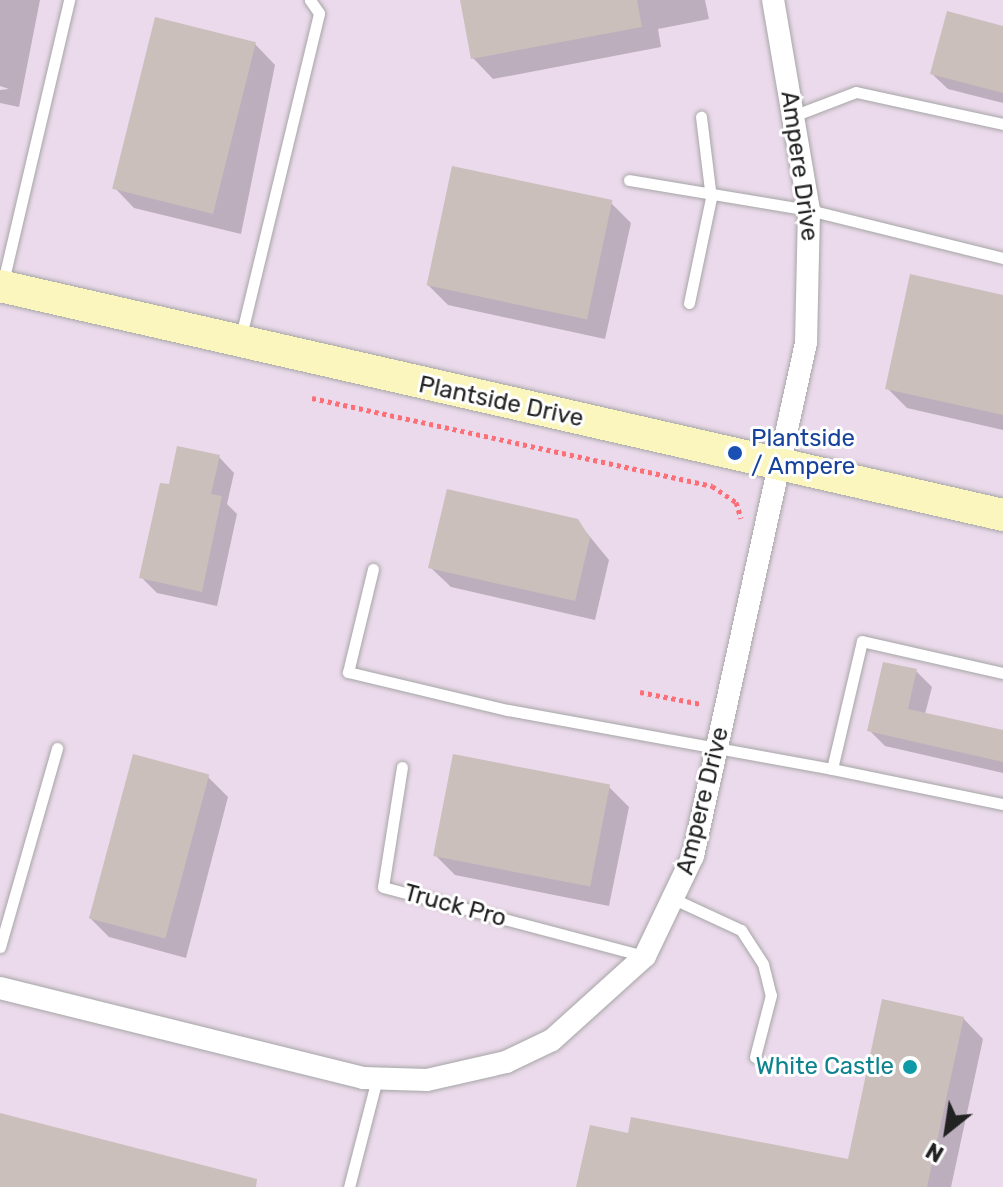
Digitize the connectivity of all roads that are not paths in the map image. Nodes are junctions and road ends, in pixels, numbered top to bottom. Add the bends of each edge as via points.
1 (69, 0) edge
2 (310, 0) edge
3 (773, 0) edge
4 (793, 116) junction
5 (701, 117) dead end
6 (1003, 124) edge
7 (629, 180) dead end
8 (711, 198) junction
9 (809, 210) junction
10 (1003, 258) edge
11 (1, 286) edge
12 (689, 303) dead end
13 (239, 345) junction
14 (781, 463) junction
15 (1003, 515) edge
16 (373, 569) dead end
17 (1003, 673) edge
18 (57, 748) dead end
19 (717, 750) junction
20 (402, 767) dead end
21 (832, 769) junction
22 (1003, 804) edge
23 (676, 900) junction
24 (0, 947) edge
25 (645, 956) junction
26 (0, 988) edge
27 (755, 1057) dead end
28 (377, 1079) junction
29 (349, 1187) edge

1 - 11 lane via 26,208
2 - 13 lane via 319,13
3 - 4 street, Ampere Drive
4 - 6 lane via 856,92
4 - 9 street, Ampere Drive
5 - 8 lane
7 - 8 lane
8 - 9 lane
8 - 12 lane
9 - 10 lane
9 - 14 street, Ampere Drive via 806,343
11 - 13 street, Plantside Drive
13 - 14 street, Plantside Drive
14 - 15 street, Plantside Drive
14 - 19 street, Ampere Drive
16 - 19 lane via 348,672
17 - 21 lane via 862,641
18 - 24 lane
19 - 21 lane
19 - 23 street, Ampere Drive
20 - 25 lane, Truck Pro via 383,887
21 - 22 lane
23 - 25 street, Ampere Drive
23 - 27 lane via 741,930 763,964 771,995
25 - 28 street, Ampere Drive via 582,1020 506,1062 438,1079
26 - 28 street, Ampere Drive
28 - 29 lane

